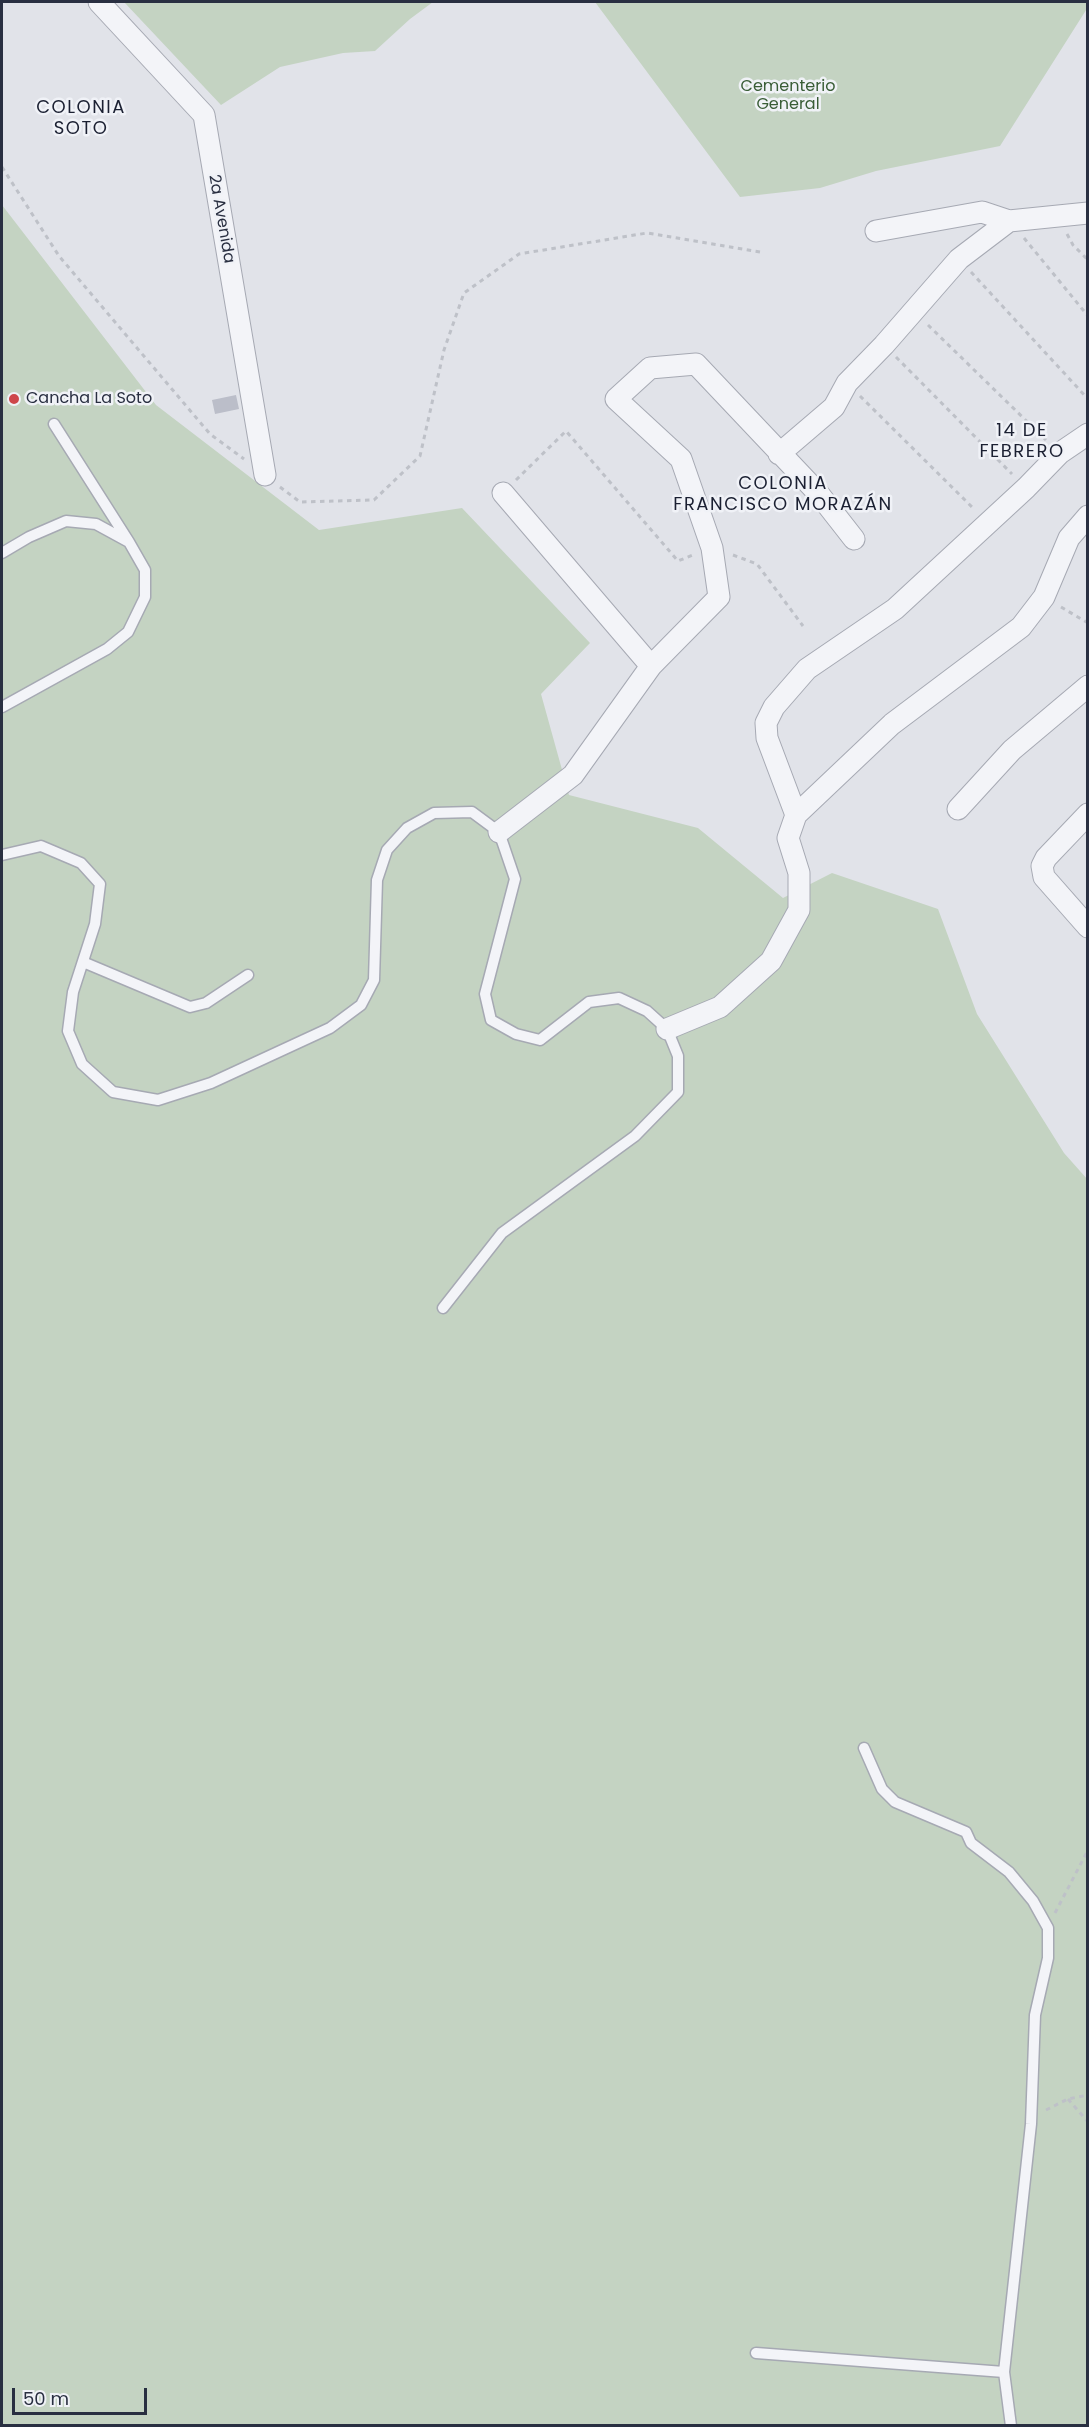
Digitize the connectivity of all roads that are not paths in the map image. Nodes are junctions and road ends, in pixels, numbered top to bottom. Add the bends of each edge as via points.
1 (99, 2) edge
2 (1088, 213) edge
3 (1009, 221) junction
4 (876, 231) dead end
5 (54, 424) dead end
6 (1088, 434) edge
7 (779, 454) junction
8 (265, 475) road end
9 (503, 493) road end
10 (1088, 516) edge
11 (854, 539) dead end
12 (129, 542) junction
13 (2, 553) edge
14 (651, 666) junction
15 (1088, 686) edge
16 (2, 707) edge
17 (958, 809) dead end
18 (1088, 814) edge
19 (796, 815) junction
20 (499, 832) junction
21 (2, 855) edge
22 (1088, 927) edge
23 (83, 962) junction
24 (248, 975) dead end
25 (667, 1029) junction
26 (443, 1308) dead end
27 (864, 1748) dead end
28 (756, 2352) dead end
29 (1004, 2372) junction
30 (1011, 2426) edge

1 - 8 street, 2a Avenida via 204,116
2 - 3 street
3 - 4 street via 982,212
3 - 7 street via 959,259 847,383 834,407
5 - 12 lane
6 - 19 street via 1060,453 895,609 807,669 774,708 766,723 767,738
7 - 11 street via 818,493
7 - 14 street via 696,364 650,368 616,399 681,459 712,548 719,597
9 - 14 street
10 - 19 street via 1069,538 1044,597 1021,627 892,724
12 - 13 lane via 96,524 66,521
12 - 16 lane via 145,570 145,597 128,632 107,650
14 - 20 street via 573,776
15 - 17 street via 1012,750
18 - 22 street via 1042,866 1044,877
19 - 25 street via 788,838 799,873 799,910 771,961 720,1007
20 - 23 lane via 472,812 434,813 407,828 387,850 377,880 375,980 360,1005 330,1028 212,1083 158,1100 113,1092 82,1064 68,1031 73,992
20 - 25 lane via 515,879 485,994 491,1020 516,1034 540,1040 588,1002 619,998 647,1011
21 - 23 lane via 40,846 81,863 100,885 95,924
23 - 24 lane via 190,1007 206,1003
25 - 26 lane via 678,1056 678,1092 635,1136 502,1233
27 - 29 lane via 882,1789 895,1802 966,1832 970,1843 1009,1872 1034,1901 1048,1928 1048,1958 1035,2015 1031,2124
28 - 29 lane
29 - 30 lane

